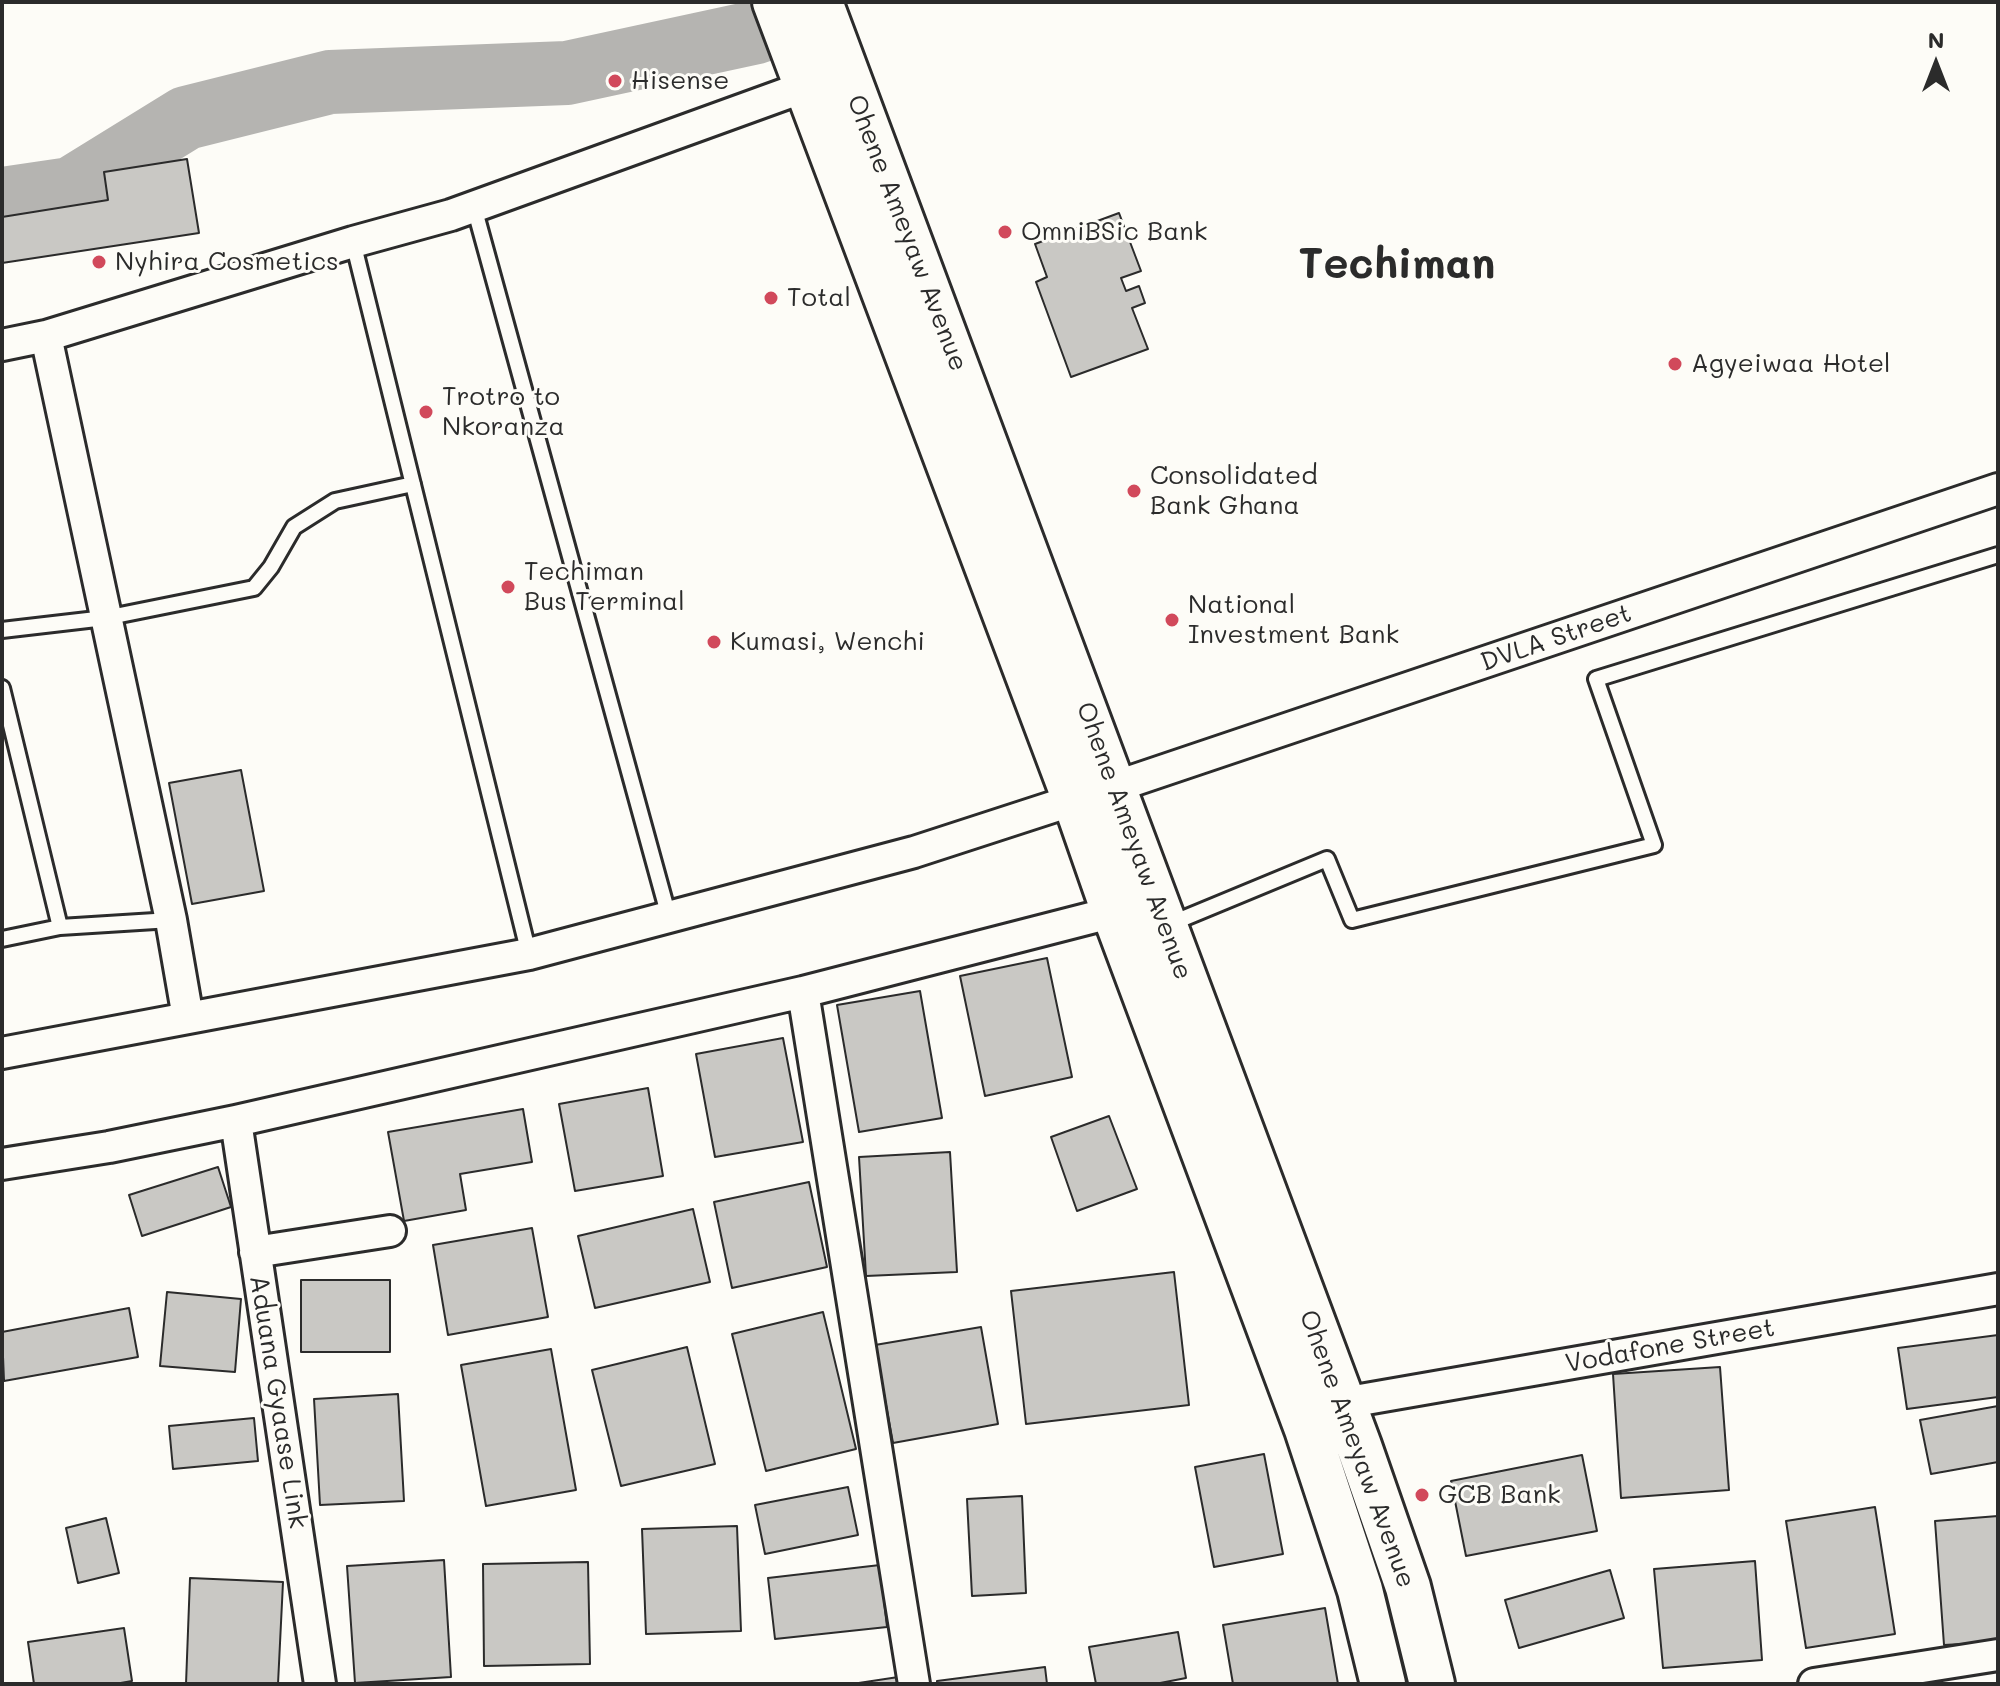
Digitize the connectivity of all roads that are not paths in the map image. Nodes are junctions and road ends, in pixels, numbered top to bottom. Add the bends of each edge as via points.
1 (775, 2) edge
2 (820, 2) edge
3 (807, 86) junction
4 (871, 198) junction
5 (474, 207) junction
6 (353, 242) junction
7 (46, 336) junction
8 (2, 345) edge
9 (957, 365) junction
10 (916, 376) junction
11 (413, 484) junction
12 (1998, 489) edge
13 (1998, 555) edge
14 (105, 618) junction
15 (2, 630) edge
16 (2, 688) edge
17 (1095, 794) junction
18 (1114, 912) junction
19 (669, 917) junction
20 (171, 920) junction
21 (1165, 926) junction
22 (60, 927) junction
23 (2, 939) edge
24 (529, 954) junction
25 (803, 992) junction
26 (188, 1018) junction
27 (2, 1053) edge
28 (236, 1121) junction
29 (2, 1164) edge
30 (390, 1231) dead end
31 (255, 1252) junction
32 (1998, 1289) edge
33 (1343, 1403) junction
34 (1998, 1655) edge
35 (320, 1684) edge
36 (914, 1684) edge
37 (1383, 1684) edge
38 (1432, 1684) edge
39 (1814, 1684) edge

1 - 3 highway, Ohene Ameyaw Avenue
2 - 4 highway, Ohene Ameyaw Avenue
3 - 4 highway, Ohene Ameyaw Avenue
3 - 5 street
4 - 9 highway, Ohene Ameyaw Avenue
4 - 10 highway, Ohene Ameyaw Avenue
5 - 6 street
5 - 19 lane
6 - 7 street
6 - 11 lane
7 - 8 street
7 - 14 street
9 - 10 highway
9 - 17 highway, Ohene Ameyaw Avenue
10 - 17 highway, Ohene Ameyaw Avenue
11 - 14 lane via 335,501 294,527 254,588
11 - 24 lane
12 - 17 street, DVLA Street
13 - 21 lane via 1596,679 1654,845 1352,920 1327,859
14 - 15 lane
14 - 20 street
16 - 22 lane
17 - 18 highway, Ohene Ameyaw Avenue
17 - 19 street, DVLA Street via 914,852
17 - 21 highway, Ohene Ameyaw Avenue
18 - 25 street
18 - 37 highway, Ohene Ameyaw Avenue via 1307,1429 1360,1590
19 - 24 street, DVLA Street
20 - 22 lane
20 - 26 street
21 - 33 highway, Ohene Ameyaw Avenue
22 - 23 lane
24 - 26 street, DVLA Street
25 - 28 street
25 - 36 street
26 - 27 street, DVLA Street
28 - 29 street
28 - 31 street, Aduana Gyaase Link
30 - 31 street
31 - 35 street, Aduana Gyaase Link
32 - 33 street, Vodafone Street
33 - 38 highway, Ohene Ameyaw Avenue via 1408,1587
34 - 39 street

